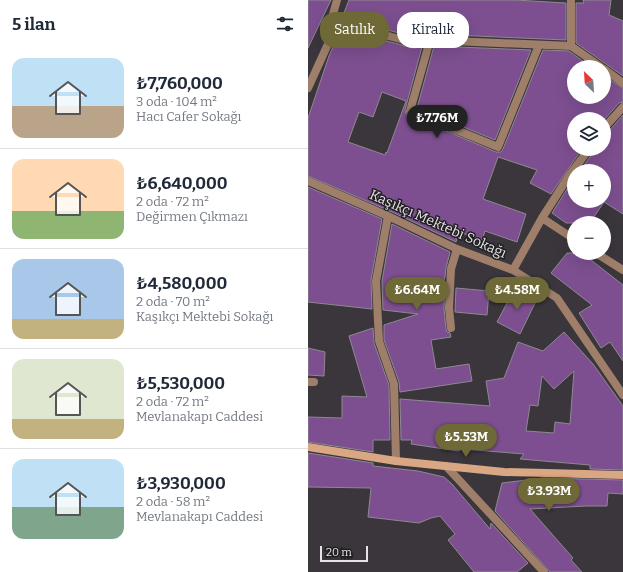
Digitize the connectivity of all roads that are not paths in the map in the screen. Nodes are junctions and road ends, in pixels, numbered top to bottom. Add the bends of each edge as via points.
1 (337, 0) edge
2 (571, 0) edge
3 (334, 12) edge
4 (469, 42) edge
5 (539, 45) junction
6 (571, 46) junction
7 (326, 48) edge
8 (428, 48) edge
9 (591, 60) edge
10 (611, 74) edge
11 (623, 83) edge
12 (308, 88) edge
13 (623, 107) edge
14 (611, 120) edge
15 (584, 156) edge
16 (308, 181) edge
17 (388, 216) junction
18 (542, 218) junction
19 (567, 234) edge
20 (457, 249) junction
21 (607, 260) edge
22 (513, 270) junction
23 (623, 270) edge
24 (451, 328) dead end
25 (623, 395) edge
26 (308, 447) edge
27 (396, 461) junction
28 (446, 466) junction
29 (623, 475) edge
30 (544, 572) edge

1 - 3 street
2 - 6 street
4 - 5 street
5 - 6 street
5 - 8 street via 498,147 410,111
6 - 9 street
7 - 12 street
10 - 11 street
13 - 14 street
15 - 18 street
16 - 17 street, Kaşıkçı Mektebi Sokağı
17 - 20 street, Kaşıkçı Mektebi Sokağı
17 - 27 street via 376,280 379,341 394,384
18 - 19 street
18 - 22 street
20 - 22 street, Kaşıkçı Mektebi Sokağı
20 - 24 street via 451,270
21 - 23 street
22 - 25 street, Kaşıkçı Mektebi Sokağı via 557,298
26 - 27 main road
27 - 28 main road
28 - 29 main road via 504,472
28 - 30 street

